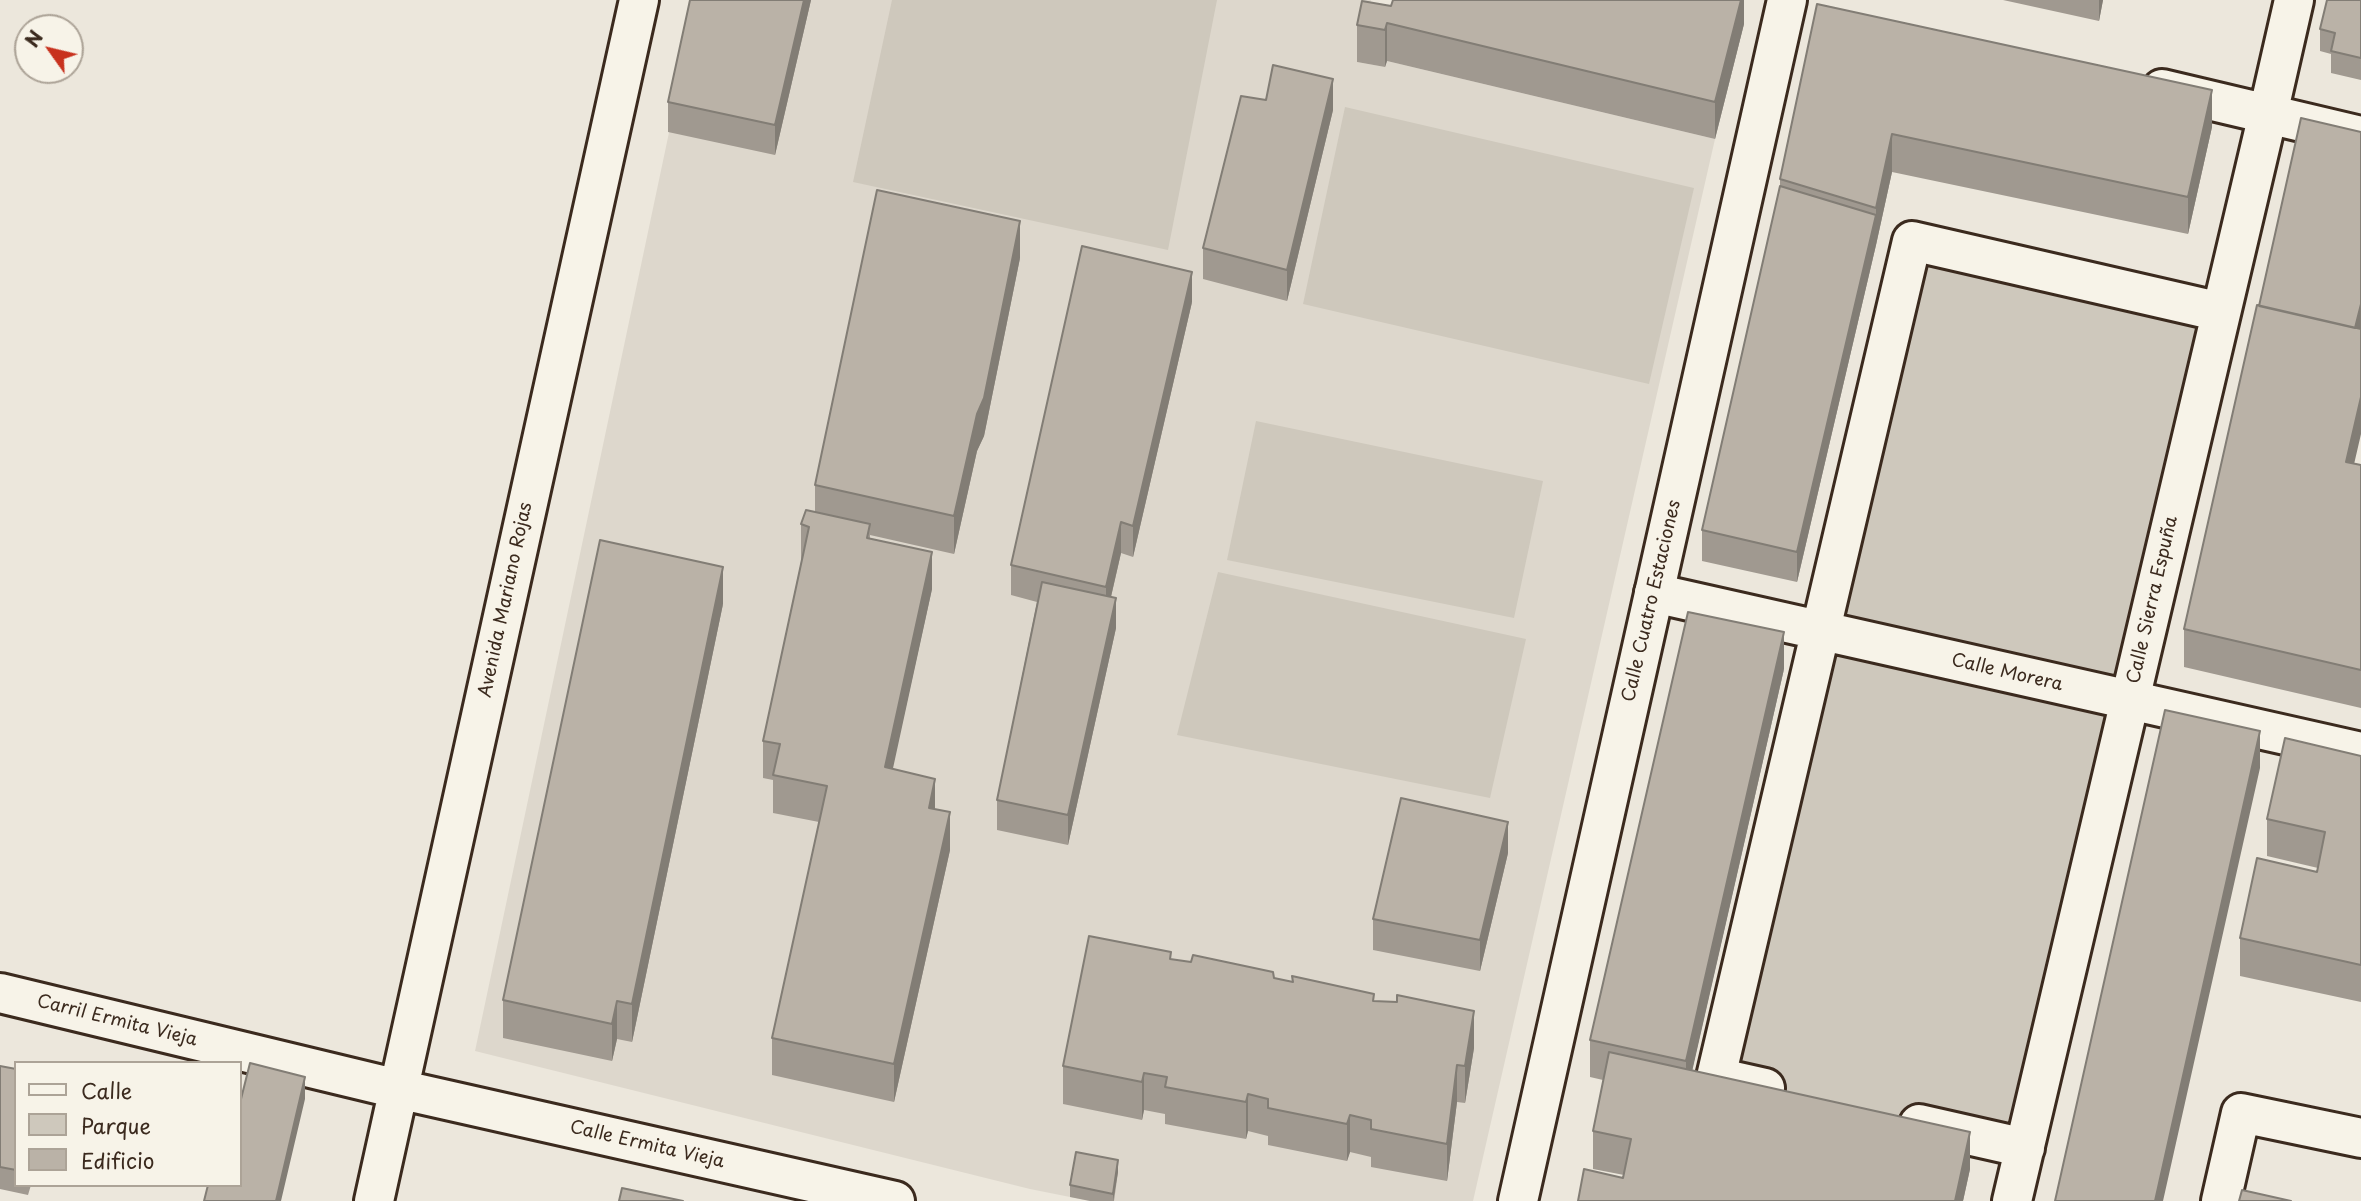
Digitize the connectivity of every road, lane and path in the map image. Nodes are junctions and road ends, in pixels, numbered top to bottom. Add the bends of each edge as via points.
1 (639, 0) edge
2 (2294, 0) edge
3 (1793, 2) edge
4 (2134, 82) edge
5 (2268, 114) junction
6 (2361, 136) edge
7 (2221, 312) junction
8 (1654, 593) junction
9 (1821, 631) junction
10 (2130, 700) junction
11 (2361, 752) edge
12 (0, 993) edge
13 (398, 1089) junction
14 (1796, 1096) edge
15 (1891, 1117) edge
16 (2361, 1138) edge
17 (2025, 1148) junction
18 (374, 1201) edge
19 (895, 1201) edge
20 (1518, 1201) edge
21 (2012, 1201) edge
22 (2221, 1201) edge

1 - 13 street, Avenida Mariano Rojas
2 - 5 street, Calle Sierra Espuña
3 - 8 street, Calle Cuatro Estaciones
4 - 5 street
5 - 6 street
5 - 7 street, Calle Sierra Espuña
7 - 9 street via 1912,241
7 - 10 street, Calle Sierra Espuña
8 - 9 street, Calle Morera
8 - 20 street, Calle Cuatro Estaciones
9 - 10 street, Calle Morera
9 - 14 street via 1716,1077
10 - 11 street, Calle Morera
10 - 17 street, Calle Sierra Espuña
12 - 13 street, Carril Ermita Vieja
13 - 18 street, Avenida Mariano Rojas
13 - 19 street, Calle Ermita Vieja
15 - 17 street
16 - 22 street via 2241,1113
17 - 21 street, Calle Sierra Espuña

